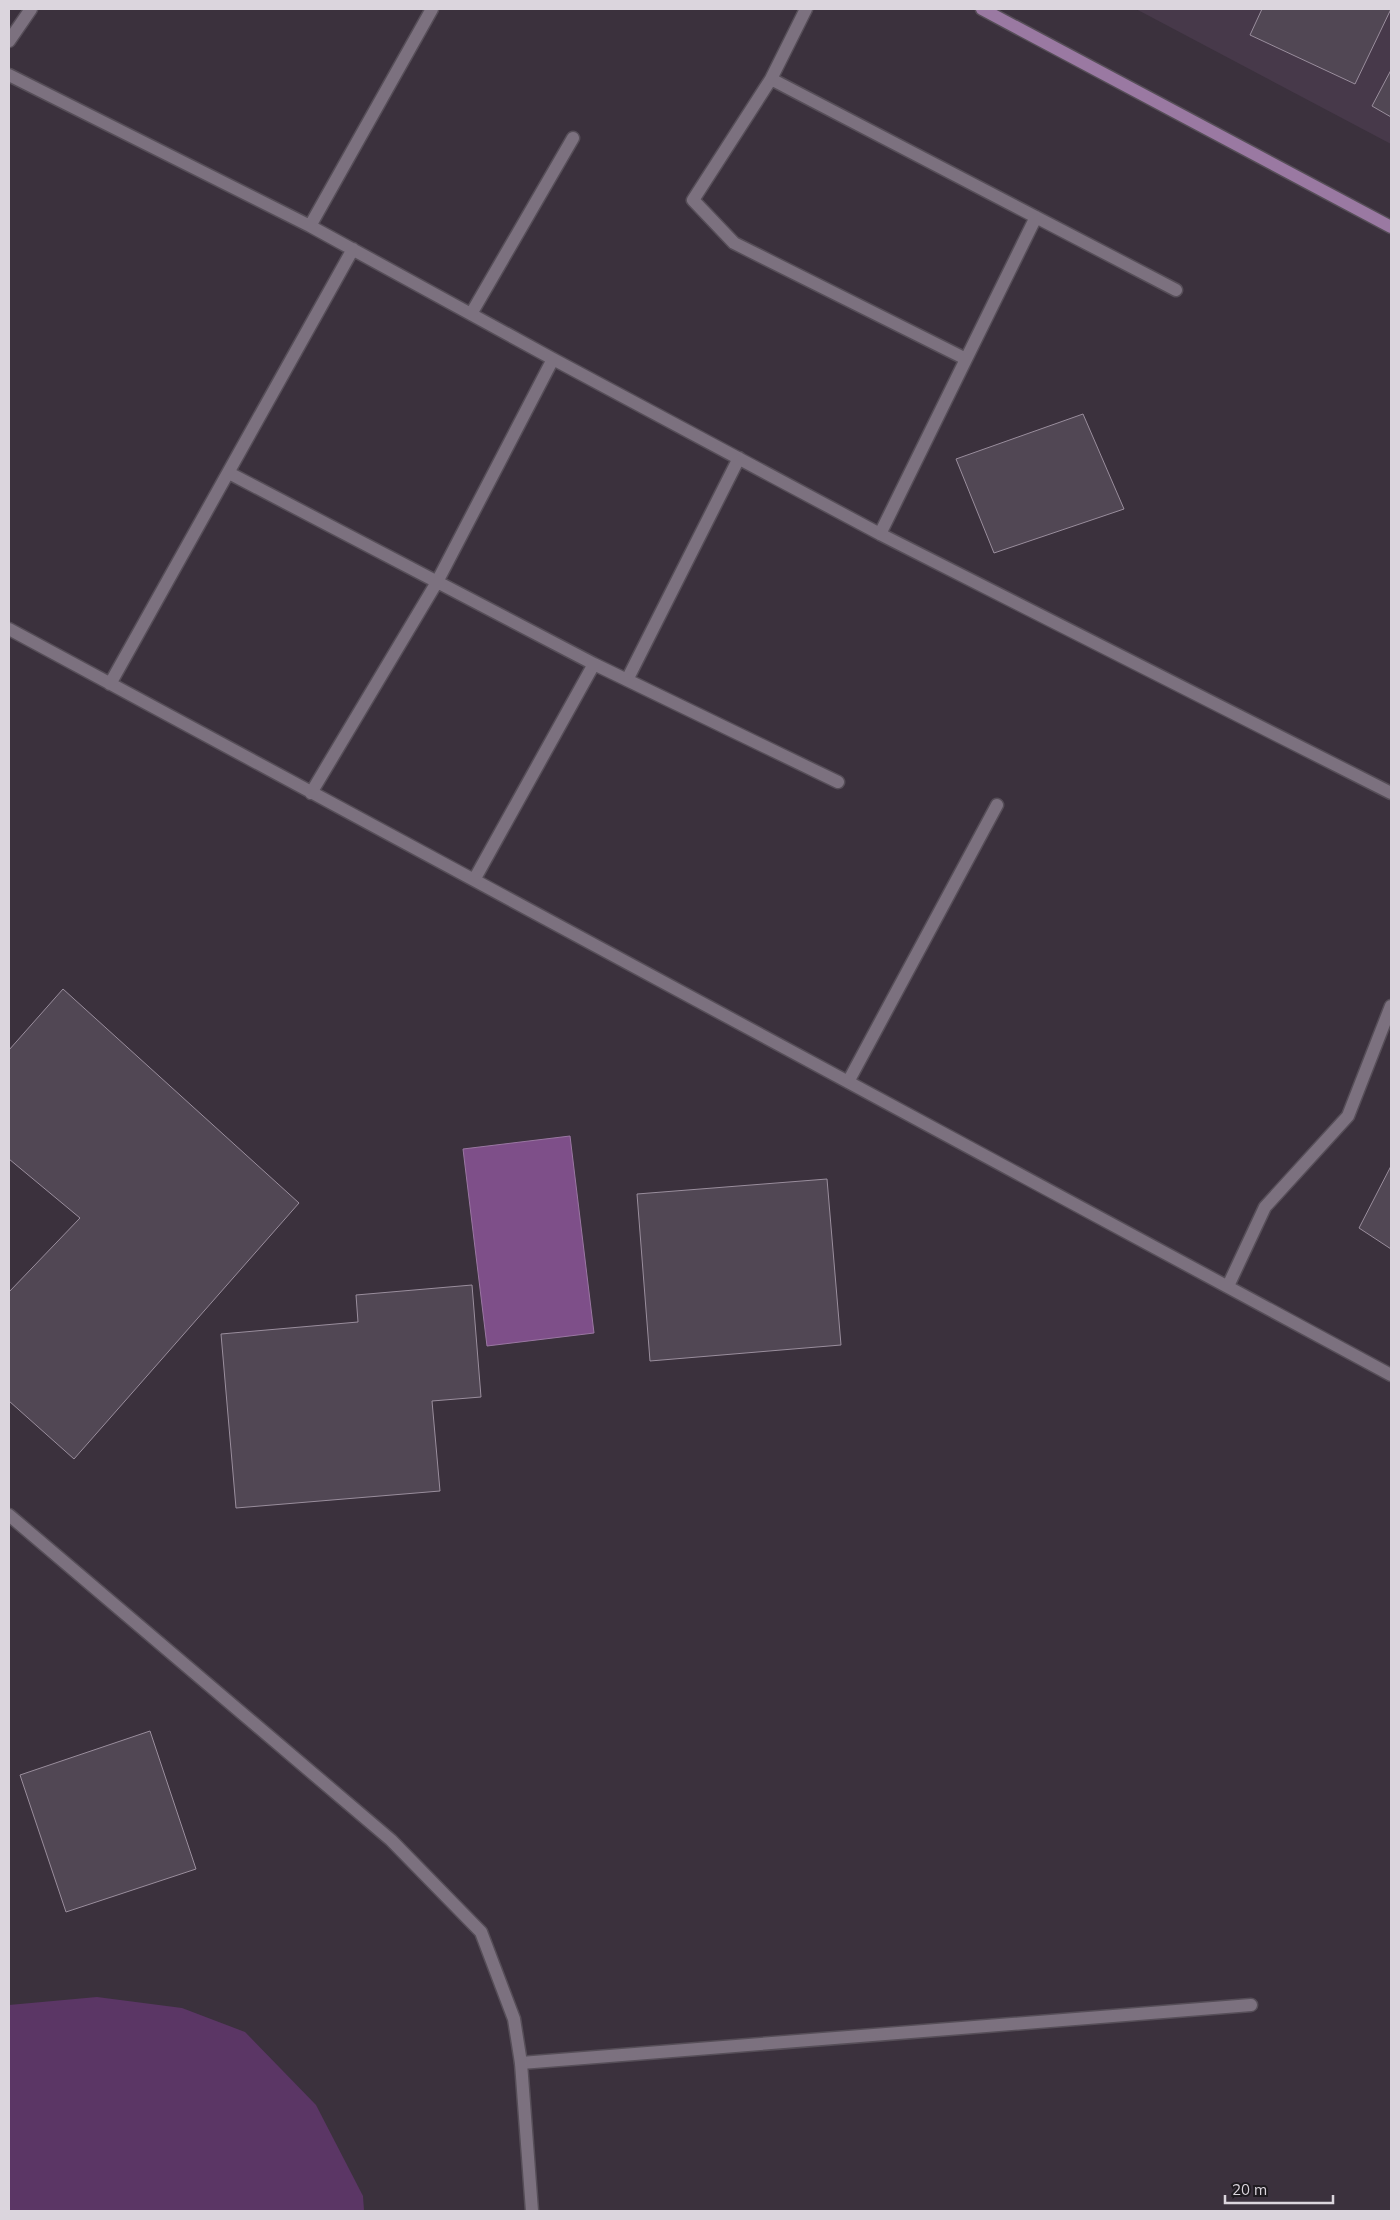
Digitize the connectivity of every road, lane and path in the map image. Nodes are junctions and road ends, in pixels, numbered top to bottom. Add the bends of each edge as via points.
1 (32, 9) edge
2 (432, 9) edge
3 (806, 9) edge
4 (982, 9) edge
5 (9, 41) edge
6 (9, 75) edge
7 (771, 80) junction
8 (573, 138) dead end
9 (1036, 217) junction
10 (310, 226) junction
11 (1391, 227) edge
12 (353, 249) junction
13 (1176, 290) dead end
14 (471, 314) junction
15 (553, 359) junction
16 (966, 359) junction
17 (739, 458) junction
18 (229, 473) junction
19 (880, 534) junction
20 (437, 582) junction
21 (9, 630) edge
22 (594, 664) junction
23 (627, 680) junction
24 (110, 684) junction
25 (838, 782) dead end
26 (311, 793) junction
27 (1391, 793) edge
28 (997, 805) dead end
29 (474, 880) junction
30 (1391, 1006) edge
31 (848, 1082) junction
32 (1228, 1286) junction
33 (1391, 1375) edge
34 (9, 1515) edge
35 (1251, 2004) dead end
36 (521, 2063) junction
37 (532, 2211) edge

1 - 5 street
2 - 10 street
3 - 7 street
4 - 11 street
6 - 10 street
7 - 9 street
7 - 16 street via 693,200 734,243
8 - 14 street
9 - 13 street
9 - 16 street
10 - 12 street
12 - 14 street
12 - 18 street
14 - 15 street
15 - 17 street
15 - 20 street
16 - 19 street
17 - 19 street
17 - 23 street
18 - 20 street
18 - 24 street
19 - 27 street
20 - 22 street
20 - 26 street
21 - 24 street
22 - 23 street
22 - 29 street
23 - 25 street
24 - 26 street
26 - 29 street
28 - 31 street
29 - 31 street
30 - 32 street via 1348,1116 1265,1207
31 - 32 street
32 - 33 street
34 - 36 street via 391,1840 481,1932 514,2019
35 - 36 street
36 - 37 street

